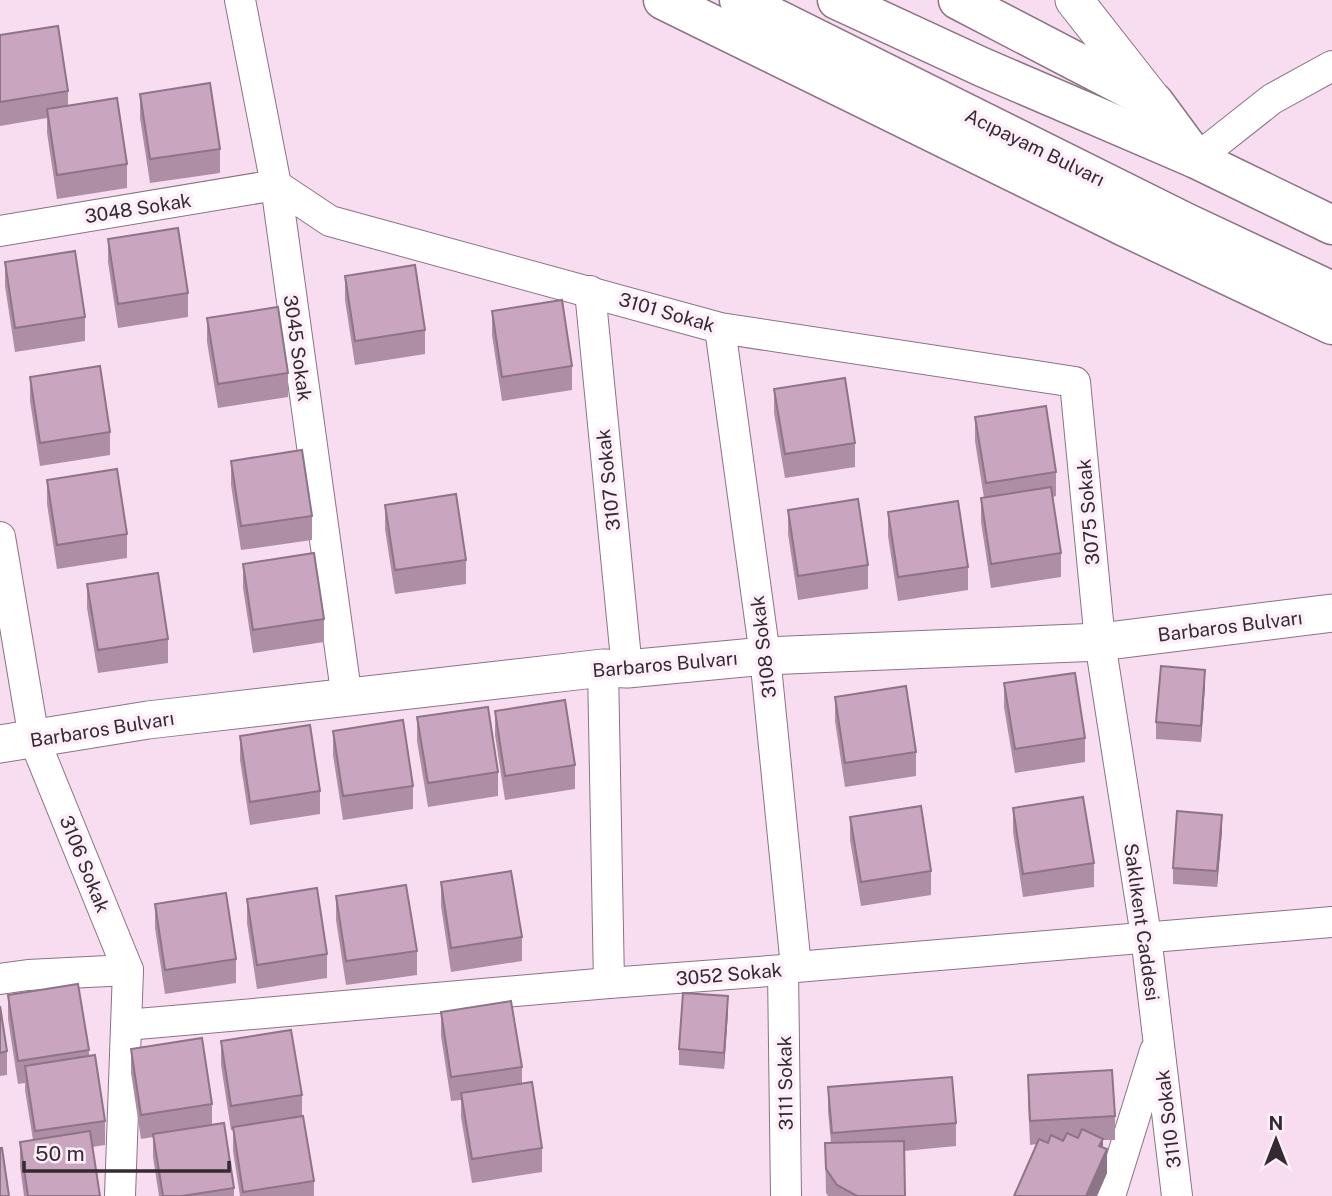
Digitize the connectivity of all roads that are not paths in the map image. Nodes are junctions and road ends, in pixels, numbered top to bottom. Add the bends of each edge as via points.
1 (240, 0) edge
2 (663, 0) edge
3 (739, 0) edge
4 (837, 0) edge
5 (958, 0) edge
6 (1074, 0) edge
7 (1332, 66) edge
8 (1154, 102) junction
9 (1196, 159) junction
10 (275, 185) junction
11 (1332, 212) edge
12 (1332, 225) edge
13 (0, 231) edge
14 (590, 291) junction
15 (1332, 291) edge
16 (1332, 325) edge
17 (720, 328) junction
18 (1075, 382) joint
19 (2, 555) edge
20 (1332, 613) edge
21 (1100, 642) junction
22 (765, 656) junction
23 (615, 669) junction
24 (346, 699) junction
25 (17, 741) edge
26 (1332, 922) edge
27 (1146, 936) junction
28 (790, 969) junction
29 (128, 970) junction
30 (0, 979) edge
31 (609, 983) junction
32 (126, 1025) junction
33 (1158, 1041) junction
34 (120, 1196) edge
35 (786, 1196) edge
36 (1110, 1196) edge
37 (1177, 1196) edge

1 - 10 street, 3045 Sokak
2 - 16 main road
3 - 15 main road, Acıpayam Bulvarı
4 - 9 main road
5 - 8 main road
6 - 8 street
7 - 9 street via 1272,99
8 - 9 main road
9 - 11 main road
9 - 12 main road
10 - 13 street, 3048 Sokak
10 - 14 street, 3101 Sokak via 330,221
10 - 24 street, 3045 Sokak
14 - 17 street, 3101 Sokak
14 - 23 street, 3107 Sokak
17 - 18 street, 3101 Sokak
17 - 22 street, 3108 Sokak
18 - 21 street, 3075 Sokak
19 - 25 street, 3106 Sokak
20 - 21 street, Barbaros Bulvarı
21 - 22 street, Barbaros Bulvarı
21 - 27 street, Saklıkent Caddesi
22 - 23 street, Barbaros Bulvarı
22 - 28 street, 3108 Sokak
23 - 24 street, Barbaros Bulvarı
23 - 31 street, 3107 Sokak
24 - 25 street, Barbaros Bulvarı via 148,720
25 - 29 street, 3106 Sokak
26 - 27 street, 3052 Sokak
27 - 28 street, 3052 Sokak
27 - 33 street, Saklıkent Caddesi
28 - 31 street, 3052 Sokak
28 - 35 street, 3111 Sokak
29 - 30 street
29 - 32 street, 3106 Sokak
31 - 32 street, 3052 Sokak
32 - 34 street, 3106 Sokak
33 - 36 street, Saklıkent Caddesi
33 - 37 street, 3110 Sokak

